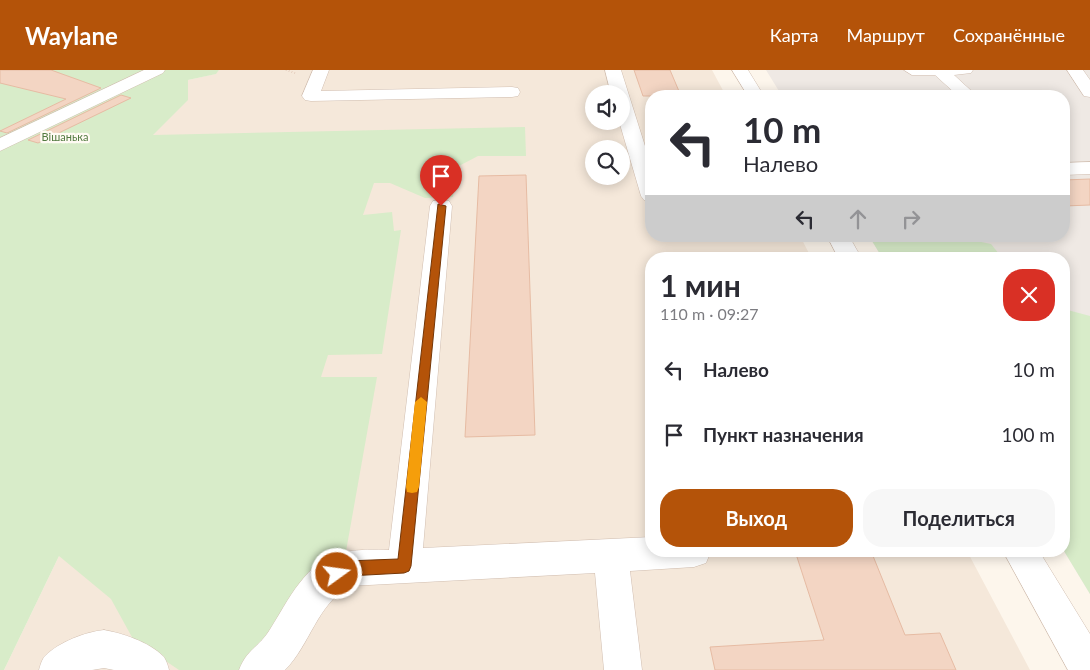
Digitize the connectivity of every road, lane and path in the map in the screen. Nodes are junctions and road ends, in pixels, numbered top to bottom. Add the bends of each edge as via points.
1 (157, 70) edge
2 (321, 70) edge
3 (613, 70) edge
4 (740, 70) edge
5 (912, 70) edge
6 (965, 70) edge
7 (940, 71) edge
8 (617, 85) edge
9 (752, 90) edge
10 (961, 90) edge
11 (512, 92) dead end
12 (630, 127) edge
13 (0, 145) edge
14 (1090, 168) edge
15 (1070, 169) edge
16 (645, 176) edge
17 (441, 206) dead end
18 (645, 554) edge
19 (611, 556) junction
20 (1024, 557) edge
21 (404, 566) junction
22 (58, 670) edge
23 (150, 670) edge
24 (258, 670) edge
25 (623, 670) edge
26 (1090, 670) edge

1 - 13 street
2 - 11 street via 311,96
3 - 8 street
4 - 9 street
5 - 7 street
6 - 7 street
7 - 10 street
12 - 16 street
14 - 15 street
17 - 21 street
18 - 19 street
19 - 21 street
19 - 25 street
20 - 26 street
21 - 24 street via 346,568 327,579 306,603 281,647
22 - 23 street via 78,655 103,648 123,652

